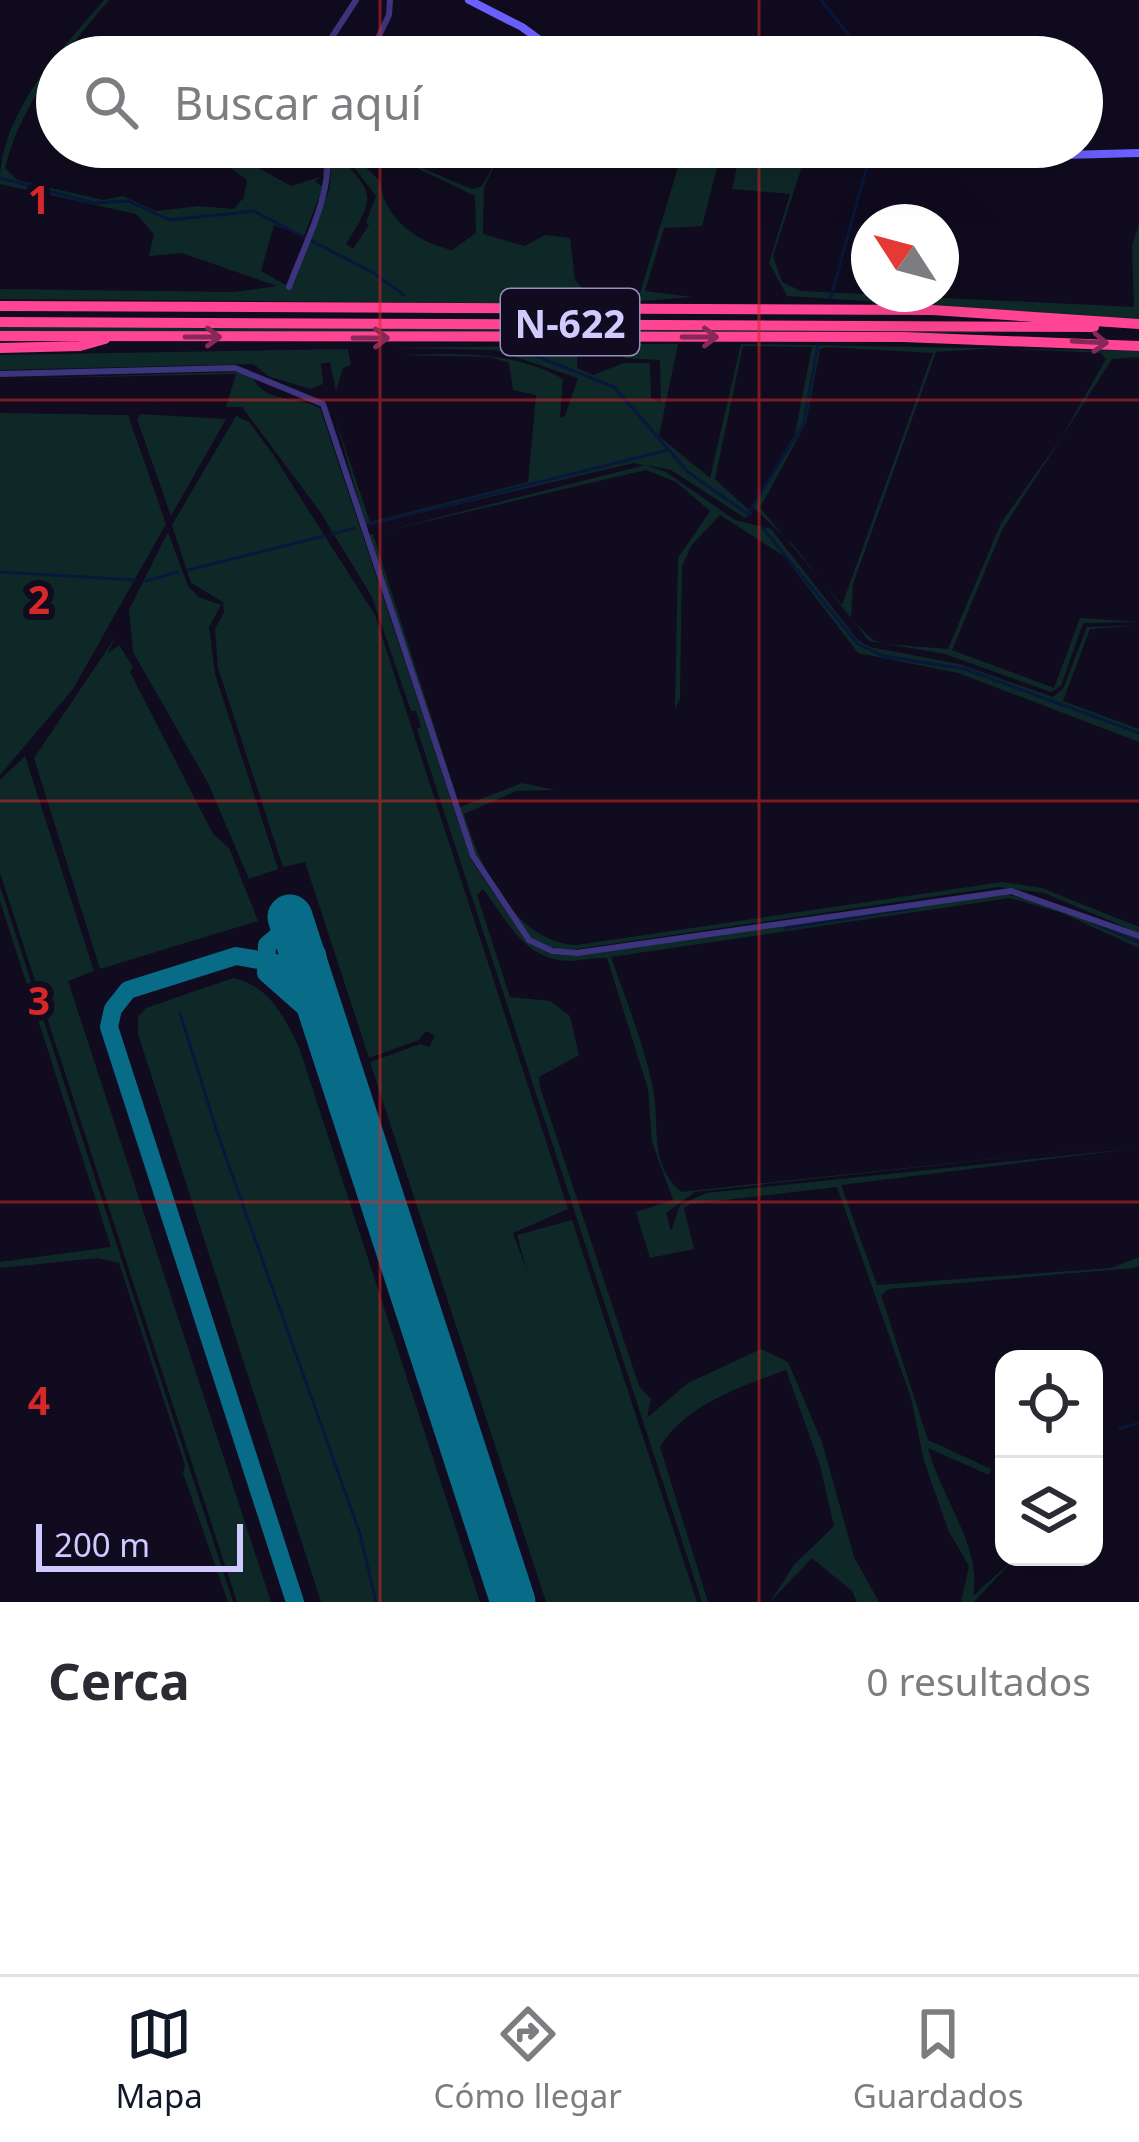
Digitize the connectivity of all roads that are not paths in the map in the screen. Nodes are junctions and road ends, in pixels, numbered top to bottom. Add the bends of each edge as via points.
1 (356, 0) edge
2 (390, 0) edge
3 (469, 0) edge
4 (333, 36) edge
5 (379, 36) edge
6 (534, 36) edge
7 (1139, 153) edge
8 (1103, 154) edge
9 (330, 168) edge
10 (289, 286) dead end
11 (0, 308) edge
12 (0, 322) edge
13 (1139, 327) edge
14 (0, 336) edge
15 (119, 336) junction
16 (1139, 346) edge
17 (0, 348) edge
18 (0, 374) edge
19 (1139, 936) edge

1 - 4 street
2 - 5 street
3 - 6 street
7 - 8 street
9 - 10 street
11 - 13 highway via 954,310
12 - 13 highway, N-622
14 - 15 highway, N-622
15 -> 16 highway, N-622 via 1022,338
15 - 17 highway via 80,346
18 - 19 street via 235,368 323,404 462,831 510,918 542,948 577,952 1011,891

